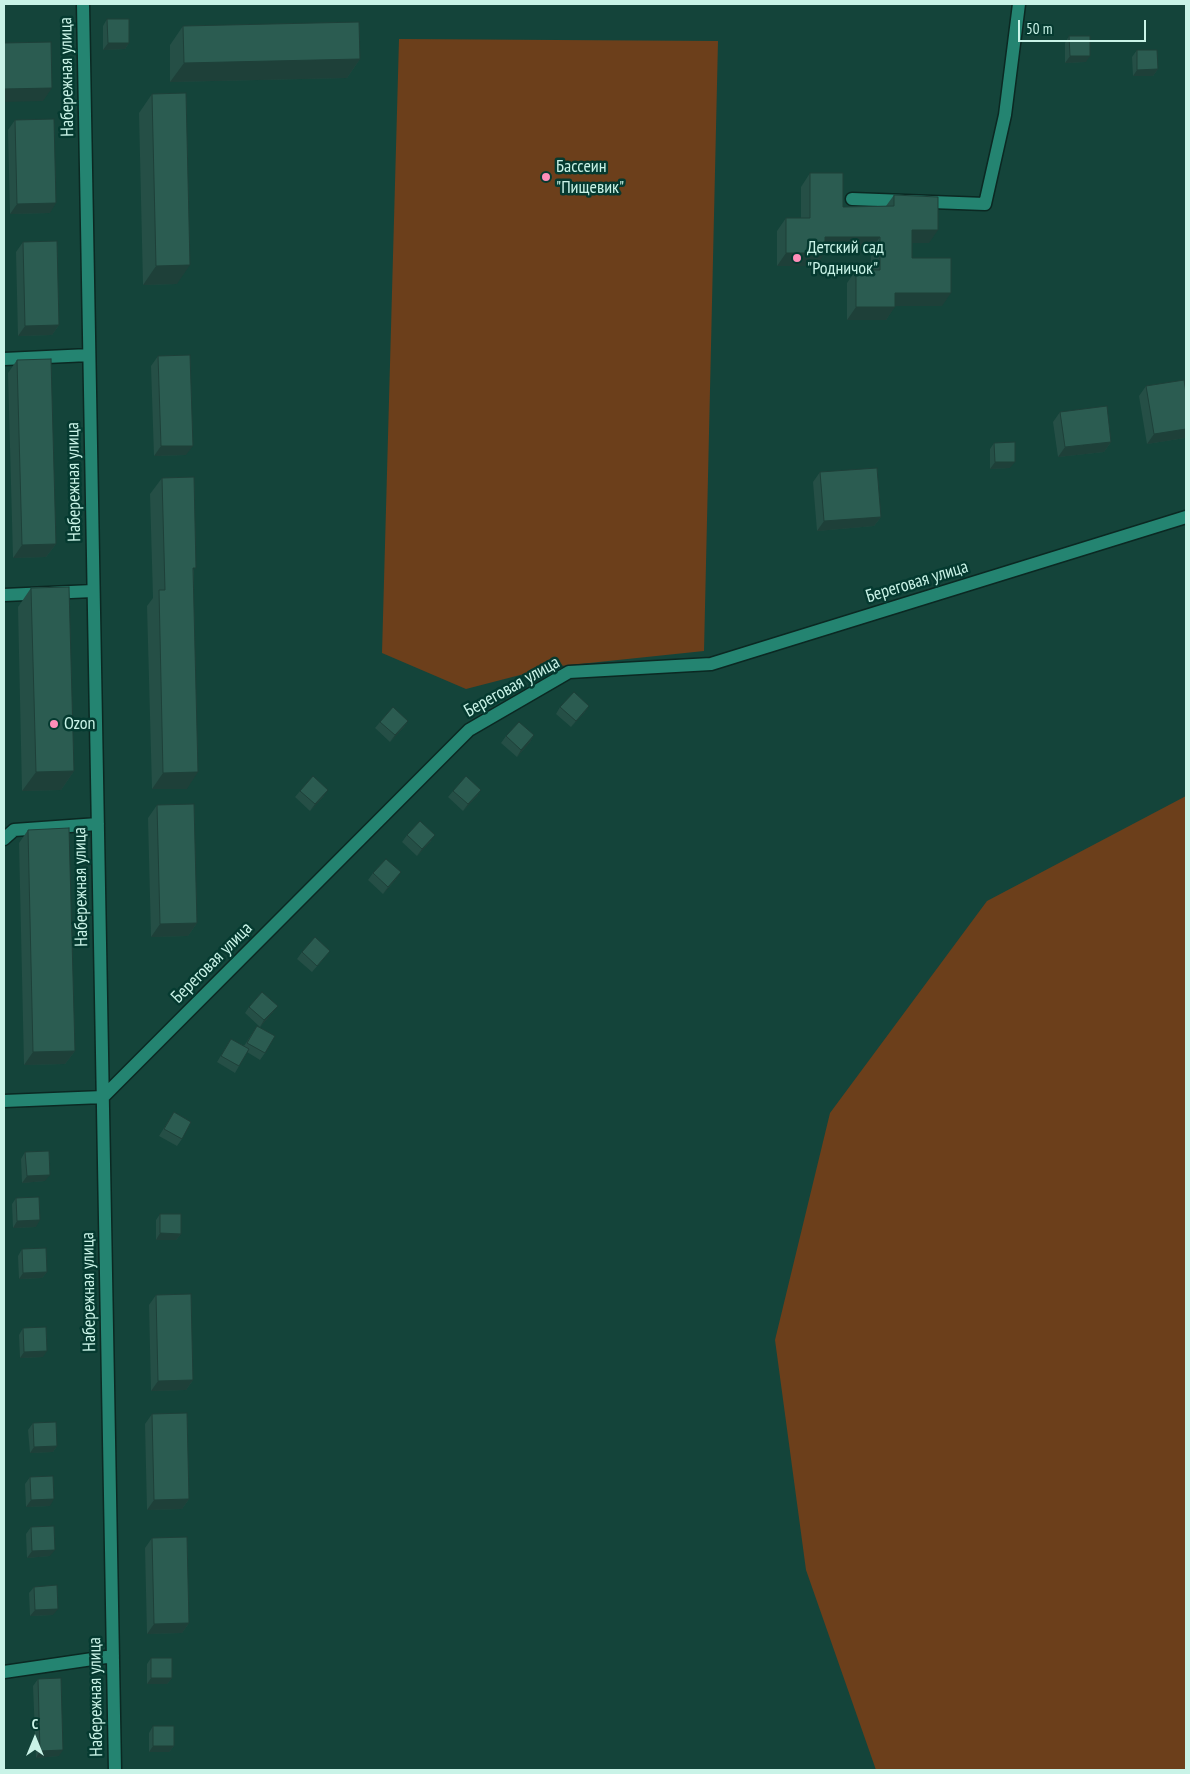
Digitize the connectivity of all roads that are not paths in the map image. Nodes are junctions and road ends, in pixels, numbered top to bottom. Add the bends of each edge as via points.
1 (83, 4) edge
2 (1019, 4) edge
3 (852, 199) dead end
4 (89, 355) junction
5 (4, 359) edge
6 (1186, 517) edge
7 (93, 592) junction
8 (4, 595) edge
9 (98, 824) junction
10 (4, 838) edge
11 (103, 1097) junction
12 (4, 1101) edge
13 (113, 1656) junction
14 (4, 1672) edge
15 (115, 1770) edge

1 - 4 street, Набережная улица
2 - 3 street via 1005,115 985,204
4 - 5 street
4 - 7 street, Набережная улица
6 - 11 street, Береговая улица via 711,664 569,672 469,730
7 - 8 street
7 - 9 street, Набережная улица
9 - 10 street via 14,830
9 - 11 street, Набережная улица
11 - 12 street
11 - 13 street, Набережная улица
13 - 14 street
13 - 15 street, Набережная улица

